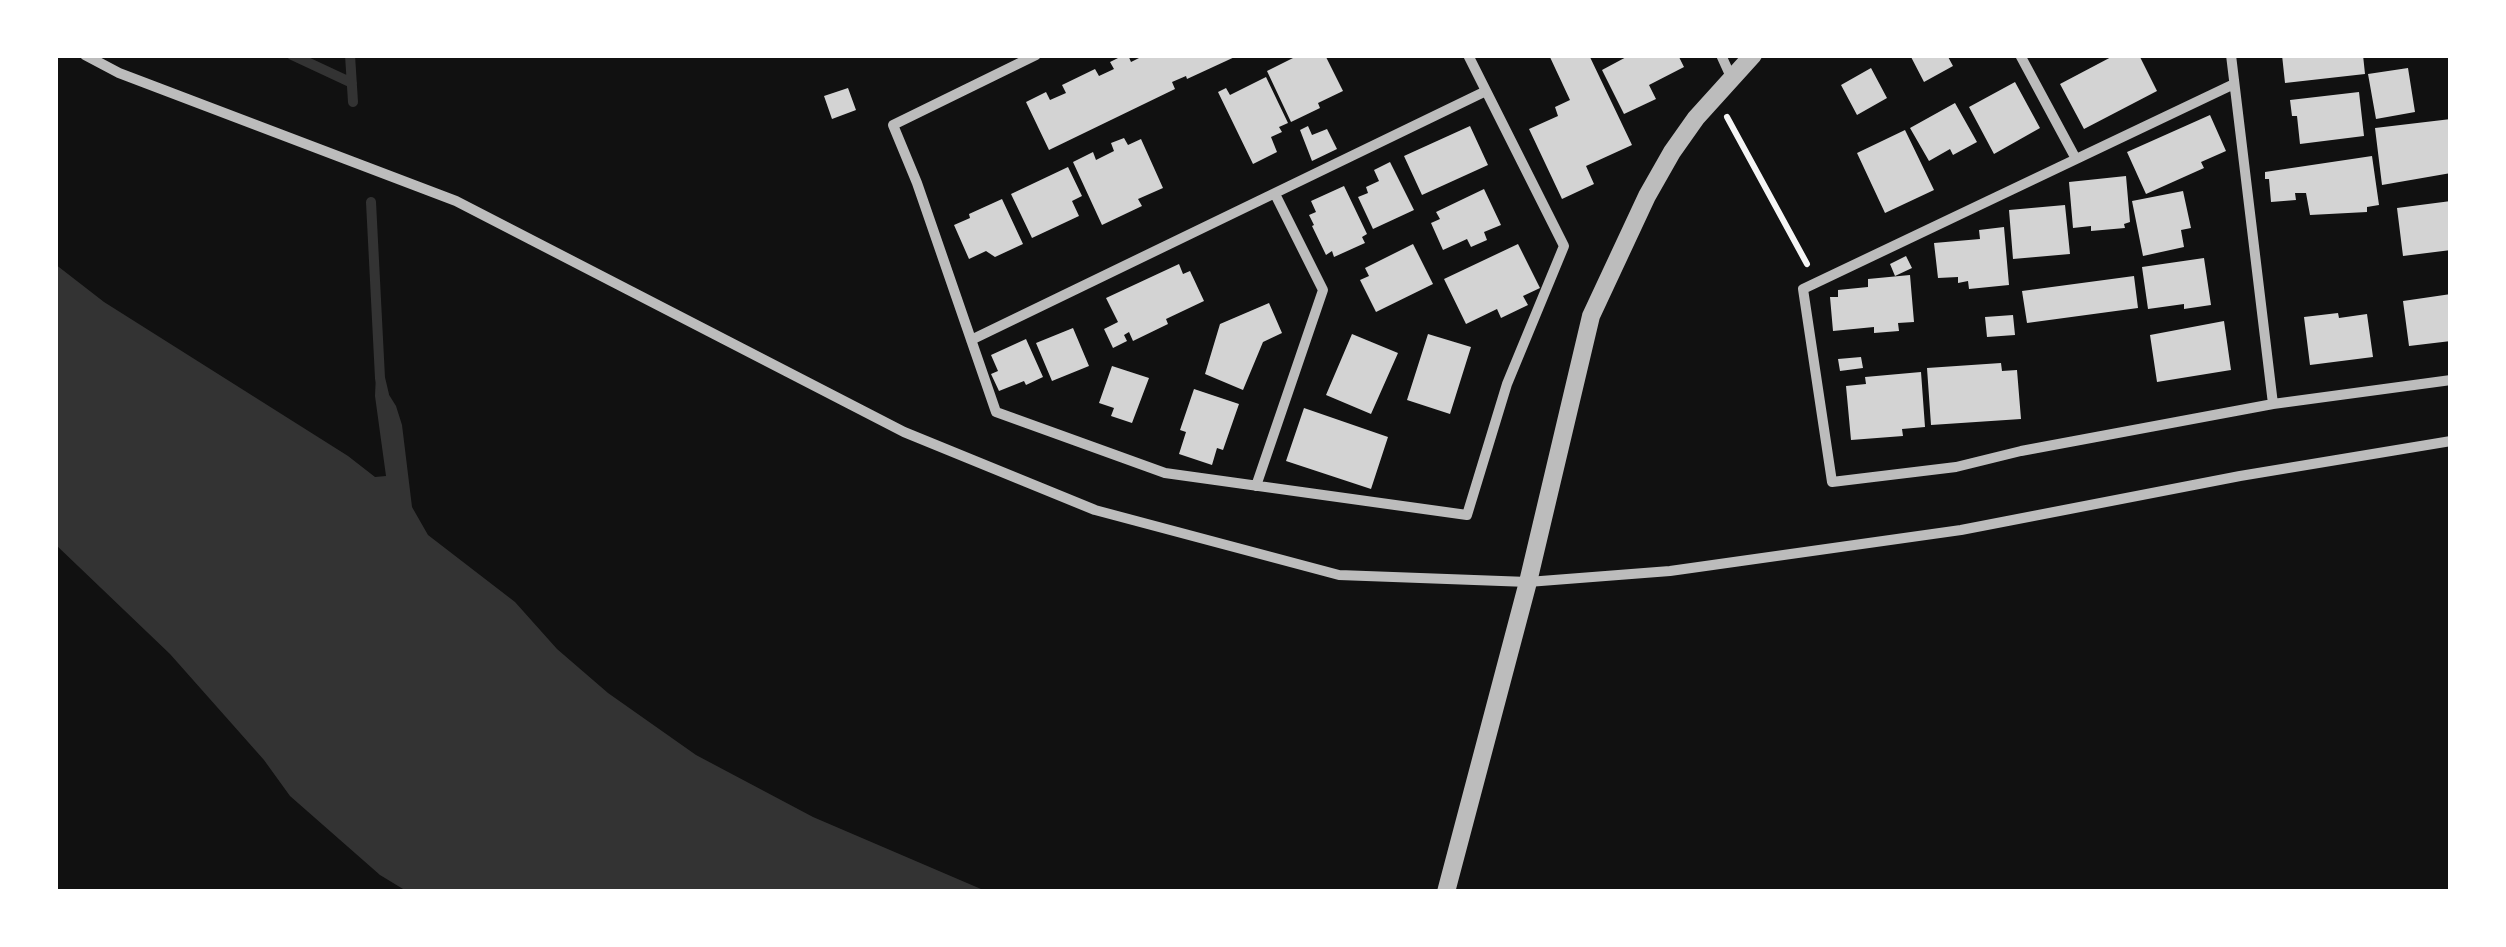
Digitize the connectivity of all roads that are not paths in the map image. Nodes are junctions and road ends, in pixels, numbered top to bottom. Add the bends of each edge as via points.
1 (85, 55) edge
2 (99, 55) edge
3 (1036, 55) edge
4 (1468, 55) edge
5 (1721, 55) edge
6 (1753, 55) edge
7 (2020, 55) edge
8 (2231, 55) edge
9 (120, 73) junction
10 (1731, 77) junction
11 (2234, 84) junction
12 (1486, 91) junction
13 (2076, 159) junction
14 (1275, 194) junction
15 (972, 340) junction
16 (2451, 380) edge
17 (2273, 404) junction
18 (2451, 441) edge
19 (1256, 486) junction
20 (1525, 589) junction
21 (1446, 892) edge

1 - 9 street
2 - 9 street
3 - 15 street via 893,125
4 - 12 street
5 - 10 street
6 - 10 street
7 - 13 street
8 - 11 street
9 - 20 street via 456,201 904,432 1095,510 1339,575
10 - 20 street via 1672,152 1592,316
11 - 13 street
11 - 17 street
12 - 14 street
12 - 19 street via 1564,246 1507,384 1467,515
13 - 17 street via 1803,289 1832,482 1956,467
14 - 15 street
14 - 19 street via 1323,290
15 - 19 street via 996,412 1165,473
16 - 17 street
18 - 20 street via 1961,530
20 - 21 street

